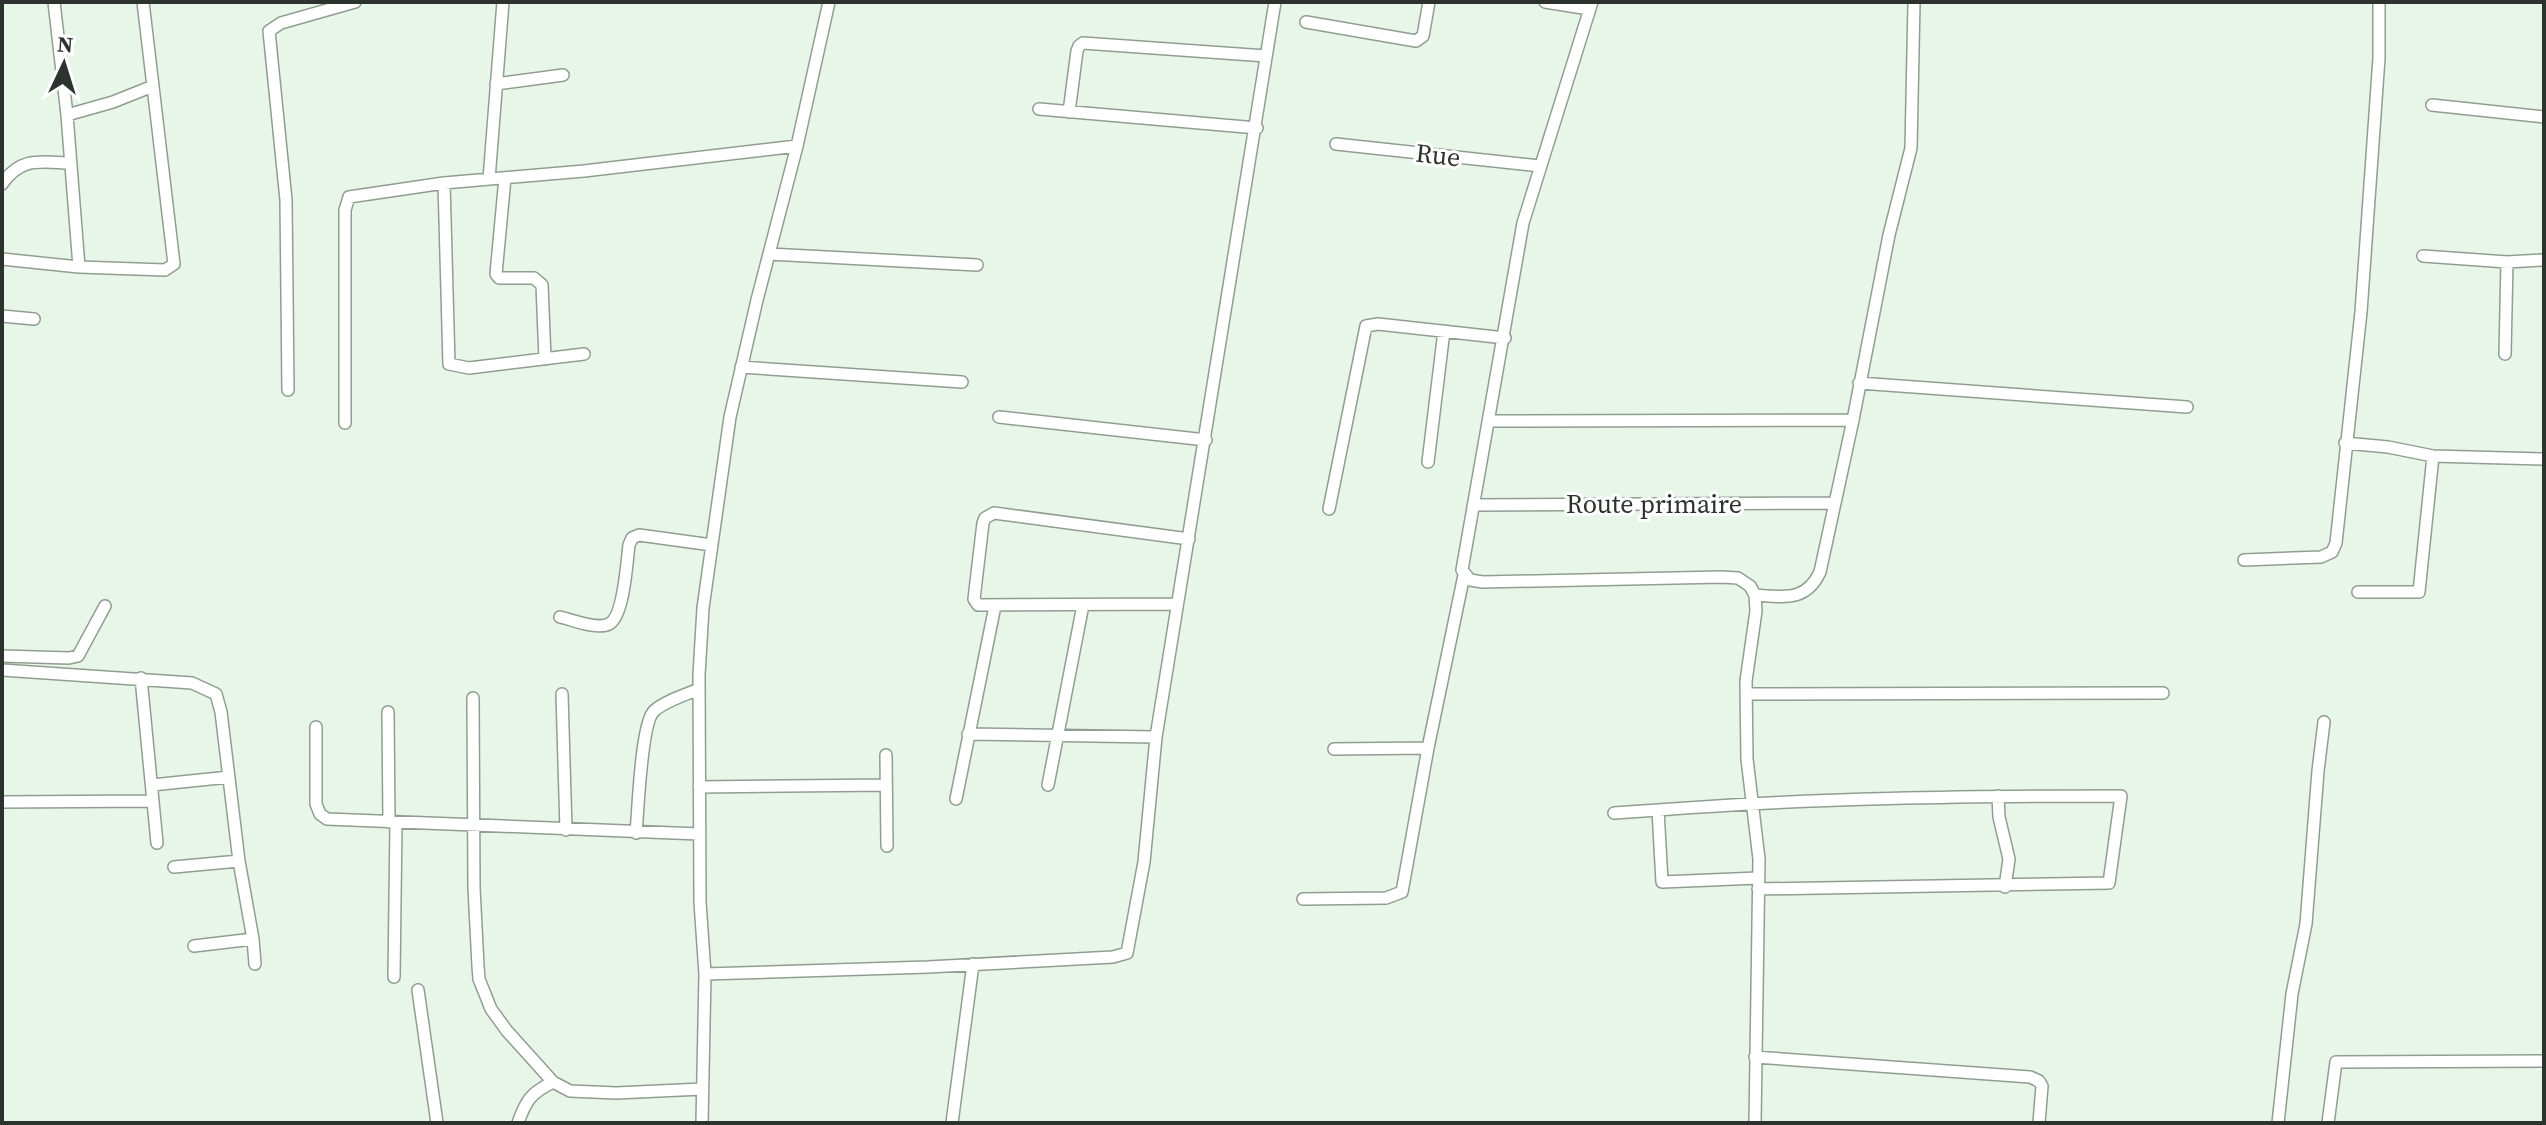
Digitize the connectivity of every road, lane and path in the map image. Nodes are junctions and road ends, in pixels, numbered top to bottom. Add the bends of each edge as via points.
1 (54, 2) edge
2 (143, 2) edge
3 (355, 2) edge
4 (503, 2) edge
5 (829, 2) edge
6 (1275, 2) edge
7 (1429, 2) edge
8 (1545, 2) edge
9 (1914, 2) edge
10 (2379, 2) edge
11 (1590, 5) edge
12 (1306, 22) dead end
13 (1266, 56) junction
14 (563, 75) dead end
15 (496, 84) junction
16 (153, 86) junction
17 (2432, 105) dead end
18 (1039, 109) dead end
19 (1069, 112) junction
20 (67, 115) junction
21 (2544, 117) edge
22 (1257, 128) junction
23 (1336, 144) dead end
24 (797, 146) junction
25 (70, 163) junction
26 (1540, 166) junction
27 (505, 178) junction
28 (489, 179) junction
29 (444, 183) junction
30 (2, 184) edge
31 (769, 254) junction
32 (2423, 256) dead end
33 (2, 259) edge
34 (2544, 260) edge
35 (2507, 262) junction
36 (977, 265) dead end
37 (79, 267) junction
38 (2, 316) edge
39 (34, 319) dead end
40 (1444, 331) junction
41 (1505, 338) junction
42 (584, 354) dead end
43 (2505, 354) dead end
44 (545, 359) junction
45 (741, 367) junction
46 (962, 382) dead end
47 (1859, 383) junction
48 (288, 390) dead end
49 (2187, 407) dead end
50 (999, 417) dead end
51 (1853, 420) junction
52 (1489, 421) junction
53 (345, 423) dead end
54 (1206, 440) junction
55 (2345, 443) junction
56 (2433, 456) junction
57 (2544, 459) edge
58 (1428, 462) dead end
59 (1834, 503) junction
60 (1474, 505) junction
61 (1329, 509) dead end
62 (1189, 539) junction
63 (712, 545) junction
64 (2244, 560) dead end
65 (1464, 575) junction
66 (2358, 592) dead end
67 (1755, 595) junction
68 (1177, 604) junction
69 (1083, 605) junction
70 (105, 606) dead end
71 (995, 606) junction
72 (560, 617) dead end
73 (2, 656) edge
74 (2, 670) edge
75 (141, 678) junction
76 (699, 689) junction
77 (2163, 693) dead end
78 (562, 694) dead end
79 (1746, 694) junction
80 (473, 698) dead end
81 (388, 712) dead end
82 (2324, 722) dead end
83 (316, 727) dead end
84 (968, 734) junction
85 (1057, 736) junction
86 (1156, 737) junction
87 (1428, 748) junction
88 (1334, 749) dead end
89 (886, 755) dead end
90 (229, 777) junction
91 (152, 785) junction
92 (886, 785) junction
93 (1048, 785) dead end
94 (699, 787) junction
95 (1998, 796) junction
96 (956, 799) dead end
97 (153, 801) junction
98 (2, 802) edge
99 (1751, 802) junction
100 (1658, 810) junction
101 (1614, 813) dead end
102 (392, 822) junction
103 (474, 826) junction
104 (566, 830) junction
105 (636, 833) junction
106 (699, 834) junction
107 (157, 843) dead end
108 (887, 846) dead end
109 (239, 861) junction
110 (174, 867) dead end
111 (1758, 884) junction
112 (2005, 887) junction
113 (1303, 899) dead end
114 (253, 939) junction
115 (194, 946) dead end
116 (255, 964) dead end
117 (973, 964) junction
118 (705, 974) junction
119 (394, 977) dead end
120 (418, 990) dead end
121 (1755, 1057) junction
122 (2544, 1061) edge
123 (553, 1082) junction
124 (702, 1089) junction
125 (437, 1123) edge
126 (518, 1123) edge
127 (702, 1123) edge
128 (952, 1123) edge
129 (1755, 1123) edge
130 (2039, 1123) edge
131 (2278, 1123) edge
132 (2328, 1123) edge

1 - 20 street
2 - 16 street
3 - 48 street via 269,31 286,200
4 - 15 street
5 - 24 street
6 - 13 street
7 - 12 street via 1423,36 1416,41
8 - 11 street
9 - 47 street via 1911,148
10 - 55 street via 2361,312
11 - 26 street
13 - 19 street via 1083,43 1077,51
13 - 22 street
14 - 15 street
15 - 28 street
16 - 20 street
16 - 37 street via 174,264 165,270
17 - 21 street
18 - 19 street
19 - 22 street
20 - 25 street
22 - 54 street
23 - 26 street, Rue
24 - 27 street
24 - 31 street
25 - 30 street via 28,162
25 - 37 street
26 - 41 street via 1517,251
27 - 28 street
27 - 44 street via 496,274 534,278 542,285
28 - 29 street
29 - 44 street via 449,364 469,368
29 - 53 street via 356,194 345,203
31 - 36 street
31 - 45 street
32 - 35 street
33 - 37 street
34 - 35 street
35 - 43 street
38 - 39 street
40 - 41 street
40 - 58 street
40 - 61 street via 1366,326
41 - 52 street
42 - 44 street
45 - 46 street
45 - 63 street
47 - 49 street
47 - 51 street
50 - 54 street
51 - 52 street
51 - 59 street
52 - 60 street
54 - 62 street
55 - 56 street
55 - 64 street via 2332,552
56 - 57 street
56 - 66 street via 2419,592
59 - 60 street, Route primaire
59 - 67 street via 1820,572 1812,586 1802,594
60 - 65 street
62 - 68 street
62 - 71 street via 989,514 983,523 974,599 978,605
63 - 72 street via 632,538 613,620 597,625
63 - 76 street
65 - 67 street via 1483,582 1738,578
65 - 87 street
67 - 79 street
68 - 69 street
68 - 86 street
69 - 71 street
69 - 85 street
70 - 73 street via 78,656
71 - 84 street
74 - 75 street
75 - 90 street via 192,683 216,694
75 - 91 street
76 - 94 street
76 - 105 street via 649,717
77 - 79 street
78 - 104 street
79 - 99 street
80 - 103 street
81 - 102 street
82 - 131 street via 2306,924 2292,994
83 - 102 street via 320,814 327,819
84 - 85 street
84 - 96 street
85 - 86 street
85 - 93 street
86 - 117 street via 1140,890 1126,955
87 - 88 street
87 - 113 street via 1402,892 1386,898
89 - 92 street
90 - 91 street
90 - 109 street
91 - 97 street
92 - 94 street
92 - 108 street
94 - 106 street
95 - 99 street
95 - 112 street via 2009,859
95 - 112 street via 2121,796 2109,883
97 - 98 street
97 - 107 street
99 - 100 street
99 - 111 street
100 - 101 street
100 - 111 street via 1662,882
102 - 103 street
102 - 119 street
103 - 104 street
103 - 123 street via 483,994 507,1031
104 - 105 street
105 - 106 street
106 - 118 street
109 - 110 street
109 - 114 street
111 - 112 street
111 - 121 street
114 - 115 street
114 - 116 street
117 - 118 street
117 - 128 street
118 - 124 street
120 - 125 street
121 - 129 street
121 - 130 street via 2030,1077 2042,1086
122 - 132 street via 2336,1062
123 - 124 street via 588,1093
123 - 126 street via 535,1091
124 - 127 street

